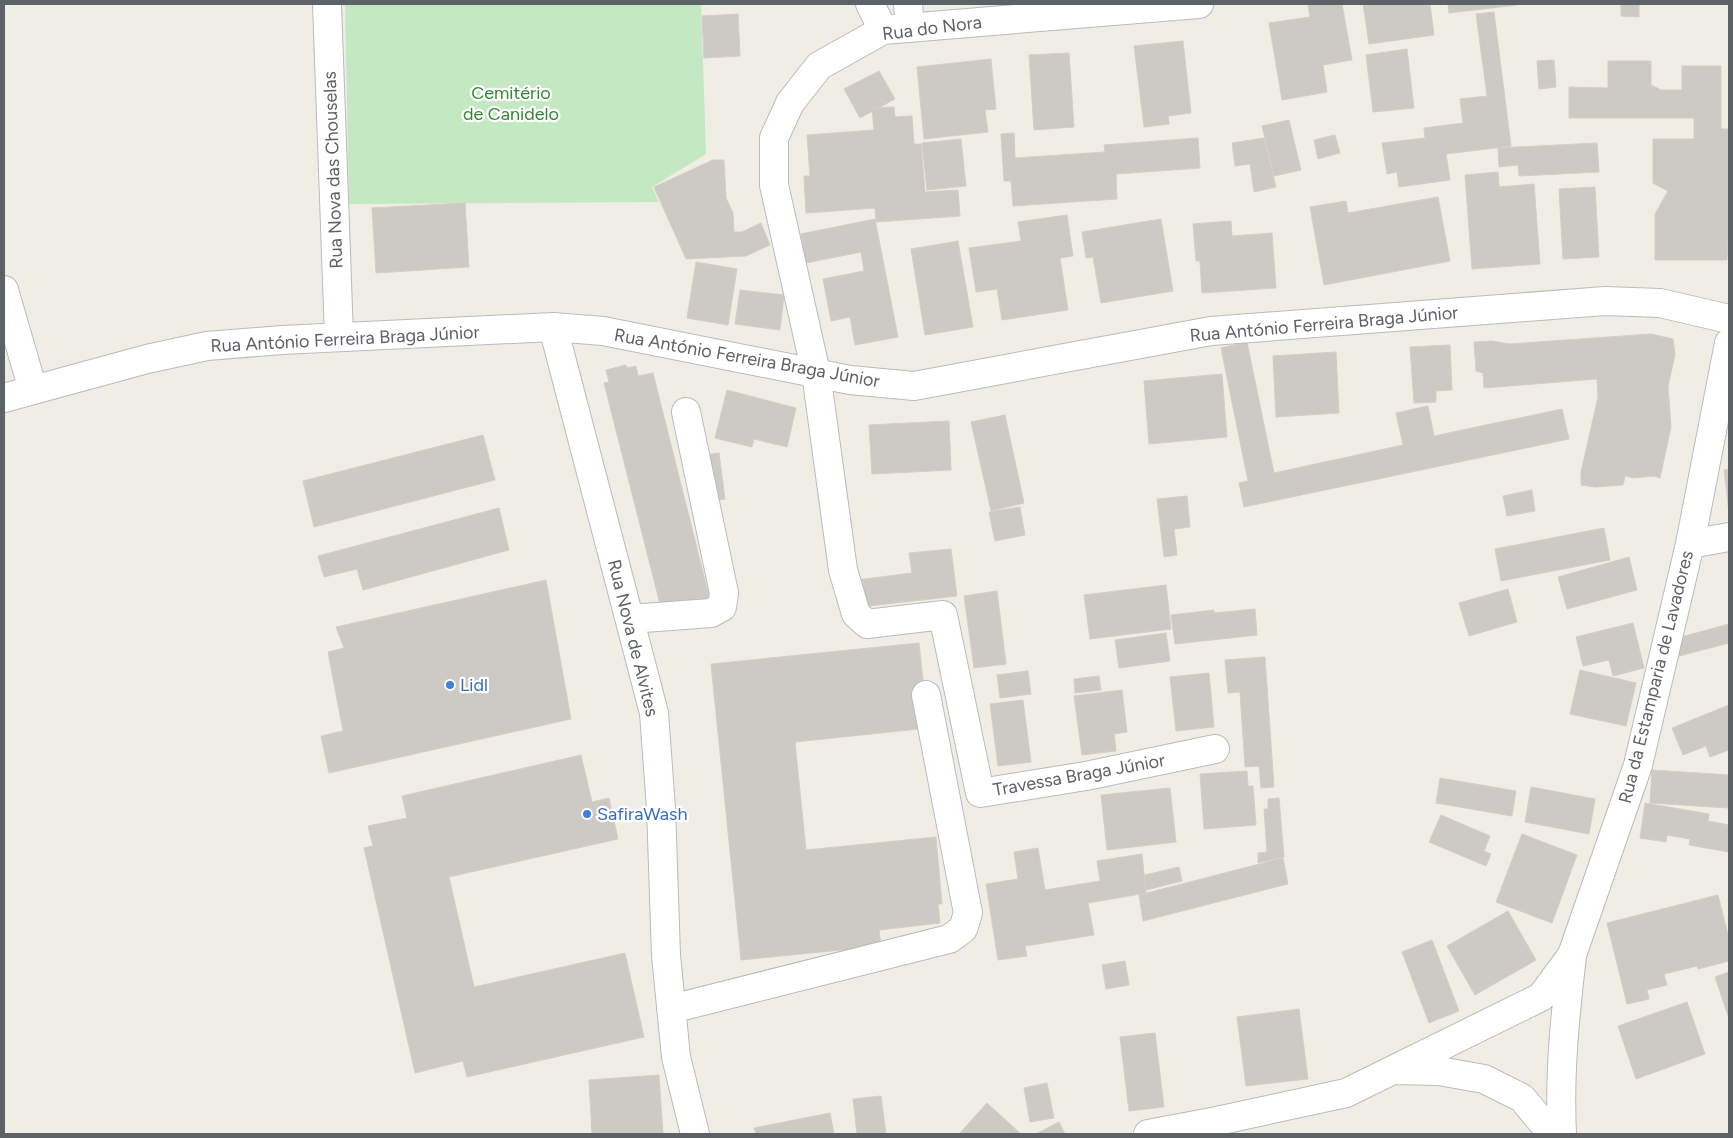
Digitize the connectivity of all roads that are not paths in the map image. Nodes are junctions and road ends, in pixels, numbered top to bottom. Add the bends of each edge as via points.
1 (327, 4) edge
2 (870, 4) edge
3 (1199, 4) edge
4 (909, 16) edge
5 (883, 30) junction
6 (4, 290) edge
7 (1729, 318) edge
8 (553, 327) junction
9 (339, 337) junction
10 (1729, 343) edge
11 (816, 373) junction
12 (33, 390) junction
13 (4, 398) edge
14 (686, 412) dead end
15 (1729, 537) edge
16 (1690, 544) junction
17 (630, 619) junction
18 (926, 695) dead end
19 (1215, 749) dead end
20 (1572, 955) junction
21 (671, 1009) junction
22 (1393, 1070) junction
23 (1221, 1128) edge
24 (695, 1134) edge
25 (1148, 1134) edge
26 (1552, 1134) edge
27 (1562, 1134) edge

1 - 9 street, Rua Nova das Chouselas
2 - 5 street
3 - 4 street, Rua do Nora
4 - 5 street, Rua do Nora
5 - 11 street, Rua do Nora via 819,66 790,103 774,138 774,185
6 - 12 street
7 - 11 street, Rua António Ferreira Braga Júnior via 1660,302 1605,301 1211,331 914,386
8 - 9 street, Rua António Ferreira Braga Júnior
8 - 11 street, Rua António Ferreira Braga Júnior via 603,332
8 - 17 street, Rua Nova de Alvites
9 - 12 street, Rua António Ferreira Braga Júnior via 207,346
10 - 16 street, Rua da Estamparia de Lavadores
11 - 19 street, Travessa Braga Júnior via 843,570 856,614 867,624 942,615 980,794
12 - 13 street, Rua António Ferreira Braga Júnior
14 - 17 street via 724,593 722,607 711,613
15 - 16 street
16 - 20 street, Rua da Estamparia de Lavadores via 1638,766
17 - 21 street, Rua Nova de Alvites via 654,713
18 - 21 street via 968,913 963,929 949,939
20 - 22 street, Rua da Estamparia de Lavadores via 1541,997
20 - 27 street via 1563,1036
21 - 24 street, Rua Nova de Alvites via 676,1057
22 - 23 street, Rua da Estamparia de Lavadores via 1346,1093
22 - 26 street via 1439,1071 1484,1079 1522,1098
23 - 25 street, Rua da Estamparia de Lavadores

